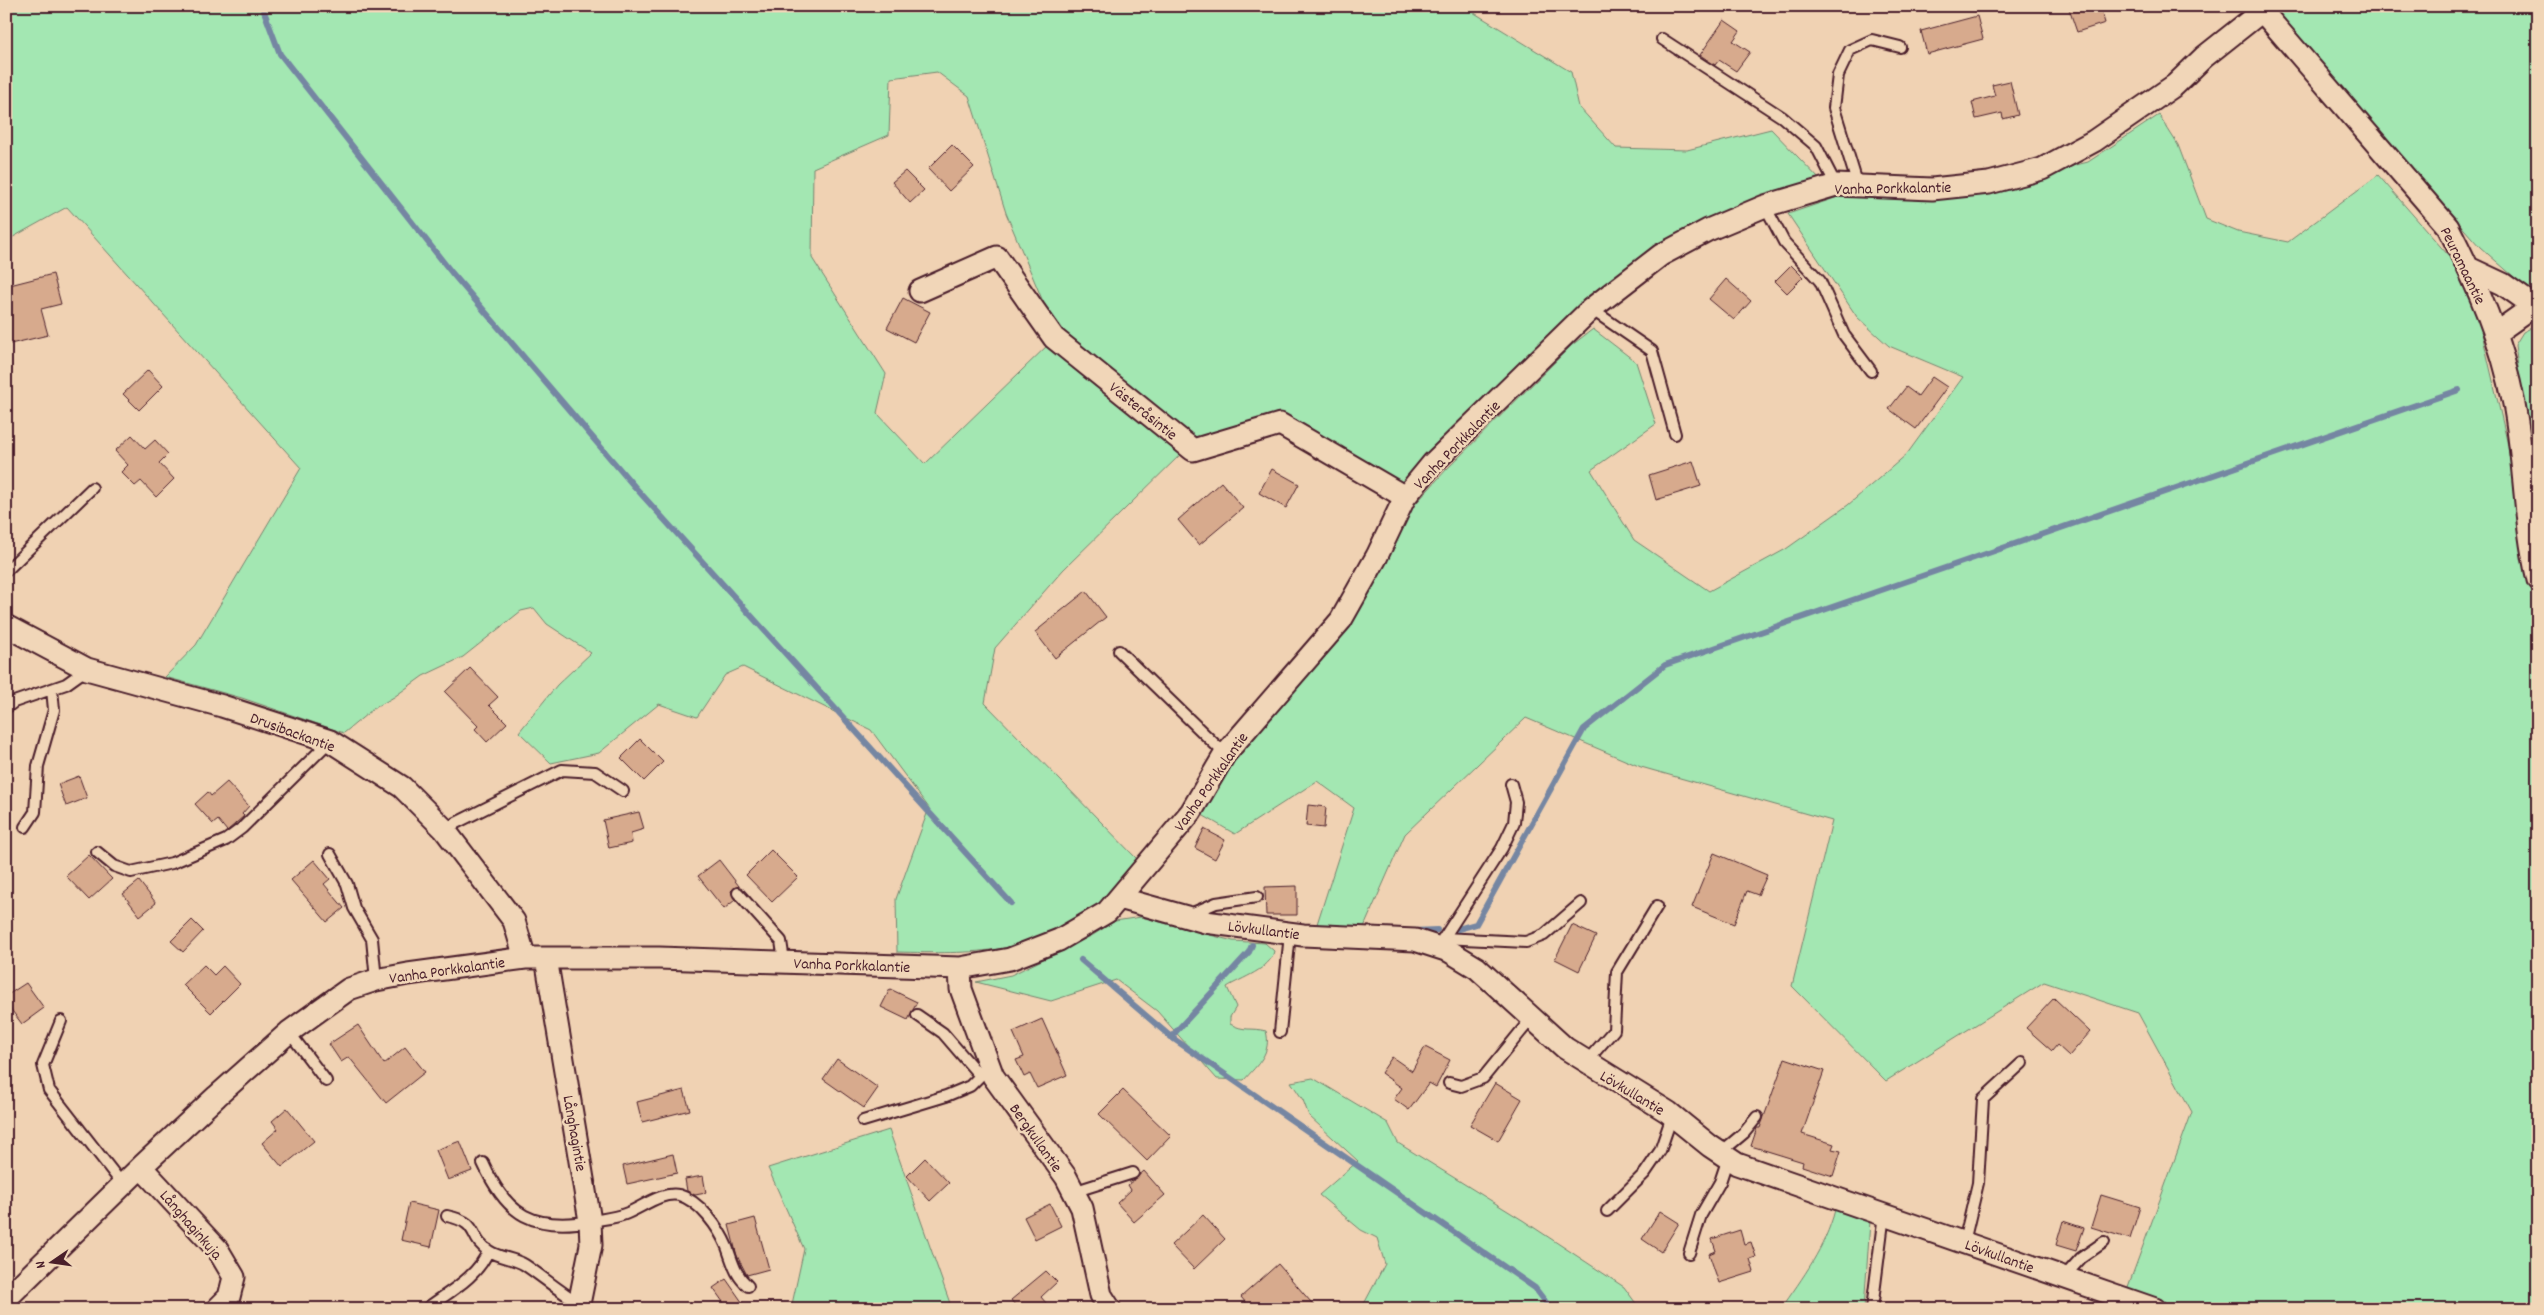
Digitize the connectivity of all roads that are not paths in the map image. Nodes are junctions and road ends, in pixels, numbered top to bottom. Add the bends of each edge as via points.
1 (2261, 9) edge
2 (1662, 39) dead end
3 (1900, 47) dead end
4 (1836, 185) junction
5 (1858, 186) junction
6 (1766, 206) junction
7 (2469, 268) junction
8 (920, 291) dead end
9 (2536, 307) edge
10 (1591, 309) junction
11 (2496, 333) junction
12 (1871, 371) dead end
13 (1675, 434) dead end
14 (92, 488) dead end
15 (1405, 497) junction
16 (6, 571) edge
17 (2538, 580) edge
18 (6, 626) edge
19 (1119, 651) dead end
20 (87, 669) junction
21 (52, 690) junction
22 (6, 708) edge
23 (330, 741) junction
24 (1225, 754) junction
25 (1511, 784) dead end
26 (623, 791) dead end
27 (25, 827) dead end
28 (444, 829) junction
29 (97, 852) dead end
30 (330, 854) dead end
31 (738, 893) dead end
32 (1257, 897) dead end
33 (1119, 898) junction
34 (1581, 903) dead end
35 (1657, 906) dead end
36 (1185, 916) junction
37 (1290, 934) junction
38 (1441, 942) junction
39 (525, 958) junction
40 (546, 958) junction
41 (784, 962) junction
42 (960, 968) junction
43 (376, 980) junction
44 (917, 1015) dead end
45 (1532, 1019) junction
46 (61, 1021) dead end
47 (289, 1032) junction
48 (1280, 1032) dead end
49 (1586, 1062) junction
50 (2022, 1063) dead end
51 (985, 1071) junction
52 (326, 1081) dead end
53 (1449, 1083) dead end
54 (1672, 1116) junction
55 (1757, 1116) dead end
56 (863, 1121) dead end
57 (1724, 1156) junction
58 (483, 1163) dead end
59 (140, 1167) junction
60 (1133, 1173) dead end
61 (123, 1185) junction
62 (1074, 1192) junction
63 (1607, 1211) dead end
64 (1884, 1214) junction
65 (447, 1216) dead end
66 (590, 1221) junction
67 (1964, 1242) junction
68 (2104, 1242) dead end
69 (488, 1251) junction
70 (1688, 1253) dead end
71 (2064, 1278) junction
72 (748, 1286) dead end
73 (6, 1299) edge
74 (579, 1306) edge
75 (217, 1309) edge
76 (426, 1309) edge
77 (1110, 1309) edge
78 (1872, 1309) edge
79 (2155, 1309) edge

1 - 5 street, Vanha Porkkalantie via 2175,85 2094,141 2042,169 1989,183 1932,189
1 - 7 street, Peuramaantie via 2448,227
2 - 4 lane via 1782,117 1816,146
3 - 5 lane via 1872,40 1850,50 1838,75 1834,108
4 - 5 street, Vanha Porkkalantie
4 - 6 street, Vanha Porkkalantie
6 - 10 street, Vanha Porkkalantie via 1708,230 1661,256
6 - 12 lane via 1784,242 1820,281 1844,335
7 - 9 street via 2503,284
7 - 11 street, Peuramaantie
8 - 15 street, Västeråsintie via 997,258 1054,338 1193,450 1280,424
9 - 11 street
10 - 13 lane via 1652,350
10 - 15 street, Vanha Porkkalantie via 1433,463
11 - 17 street, Peuramaantie via 2514,406 2531,553
14 - 16 lane
15 - 24 street, Vanha Porkkalantie via 1341,620
18 - 20 street, Drusibackantie
19 - 24 lane
20 - 21 lane
20 - 23 street, Drusibackantie via 222,706
21 - 22 lane via 14,702
21 - 27 lane via 54,710 38,766 35,812
23 - 28 street, Drusibackantie via 402,787
23 - 29 lane via 226,840 172,863 131,872 114,866
24 - 33 street, Vanha Porkkalantie via 1190,812
25 - 38 lane via 1516,802 1514,823 1502,848
26 - 28 lane via 595,772 562,770
28 - 39 street, Drusibackantie via 514,921
30 - 43 lane via 372,939
31 - 41 lane via 781,941
32 - 36 lane via 1216,902
33 - 36 street, Lövkullantie
33 - 42 street, Vanha Porkkalantie via 1107,912 1059,940 1010,959
34 - 38 lane via 1544,935 1526,942
35 - 49 lane via 1617,972 1614,1030
36 - 37 street, Lövkullantie via 1205,922
37 - 38 street, Lövkullantie
37 - 48 lane
38 - 45 street, Lövkullantie via 1477,968
39 - 40 street, Vanha Porkkalantie
39 - 43 street, Vanha Porkkalantie
40 - 41 street, Vanha Porkkalantie
40 - 66 street, Långhagintie
41 - 42 street, Vanha Porkkalantie
42 - 51 street, Bergkullantie via 961,990
43 - 47 street, Vanha Porkkalantie via 349,989
44 - 51 lane via 943,1033
45 - 49 street, Lövkullantie via 1564,1048
45 - 53 lane via 1483,1078 1460,1086
46 - 61 lane via 43,1065 49,1090
47 - 52 lane
47 - 59 street, Vanha Porkkalantie
49 - 54 street, Lövkullantie
50 - 67 lane via 1983,1100 1978,1184
51 - 56 lane via 970,1086 946,1096
51 - 62 street, Bergkullantie via 993,1076
54 - 57 street, Lövkullantie
54 - 63 lane via 1660,1151 1645,1173
55 - 57 lane
57 - 64 street, Lövkullantie via 1778,1179
57 - 70 lane via 1720,1182 1701,1215
58 - 66 lane via 504,1201 519,1214 568,1225
59 - 61 street, Vanha Porkkalantie
59 - 75 street, Långhaginkuja via 218,1250 234,1277 229,1297
60 - 62 lane
61 - 73 street, Vanha Porkkalantie
62 - 77 street, Bergkullantie via 1082,1208 1101,1295
64 - 67 street, Lövkullantie
64 - 78 lane
65 - 69 lane via 468,1223
66 - 72 lane via 623,1215 666,1195 679,1195 708,1217 726,1246 738,1277
66 - 74 street, Långhagintie via 591,1245
67 - 71 street, Lövkullantie
68 - 71 lane via 2081,1258
69 - 74 lane via 525,1266
69 - 76 lane via 474,1272
71 - 79 street, Lövkullantie

